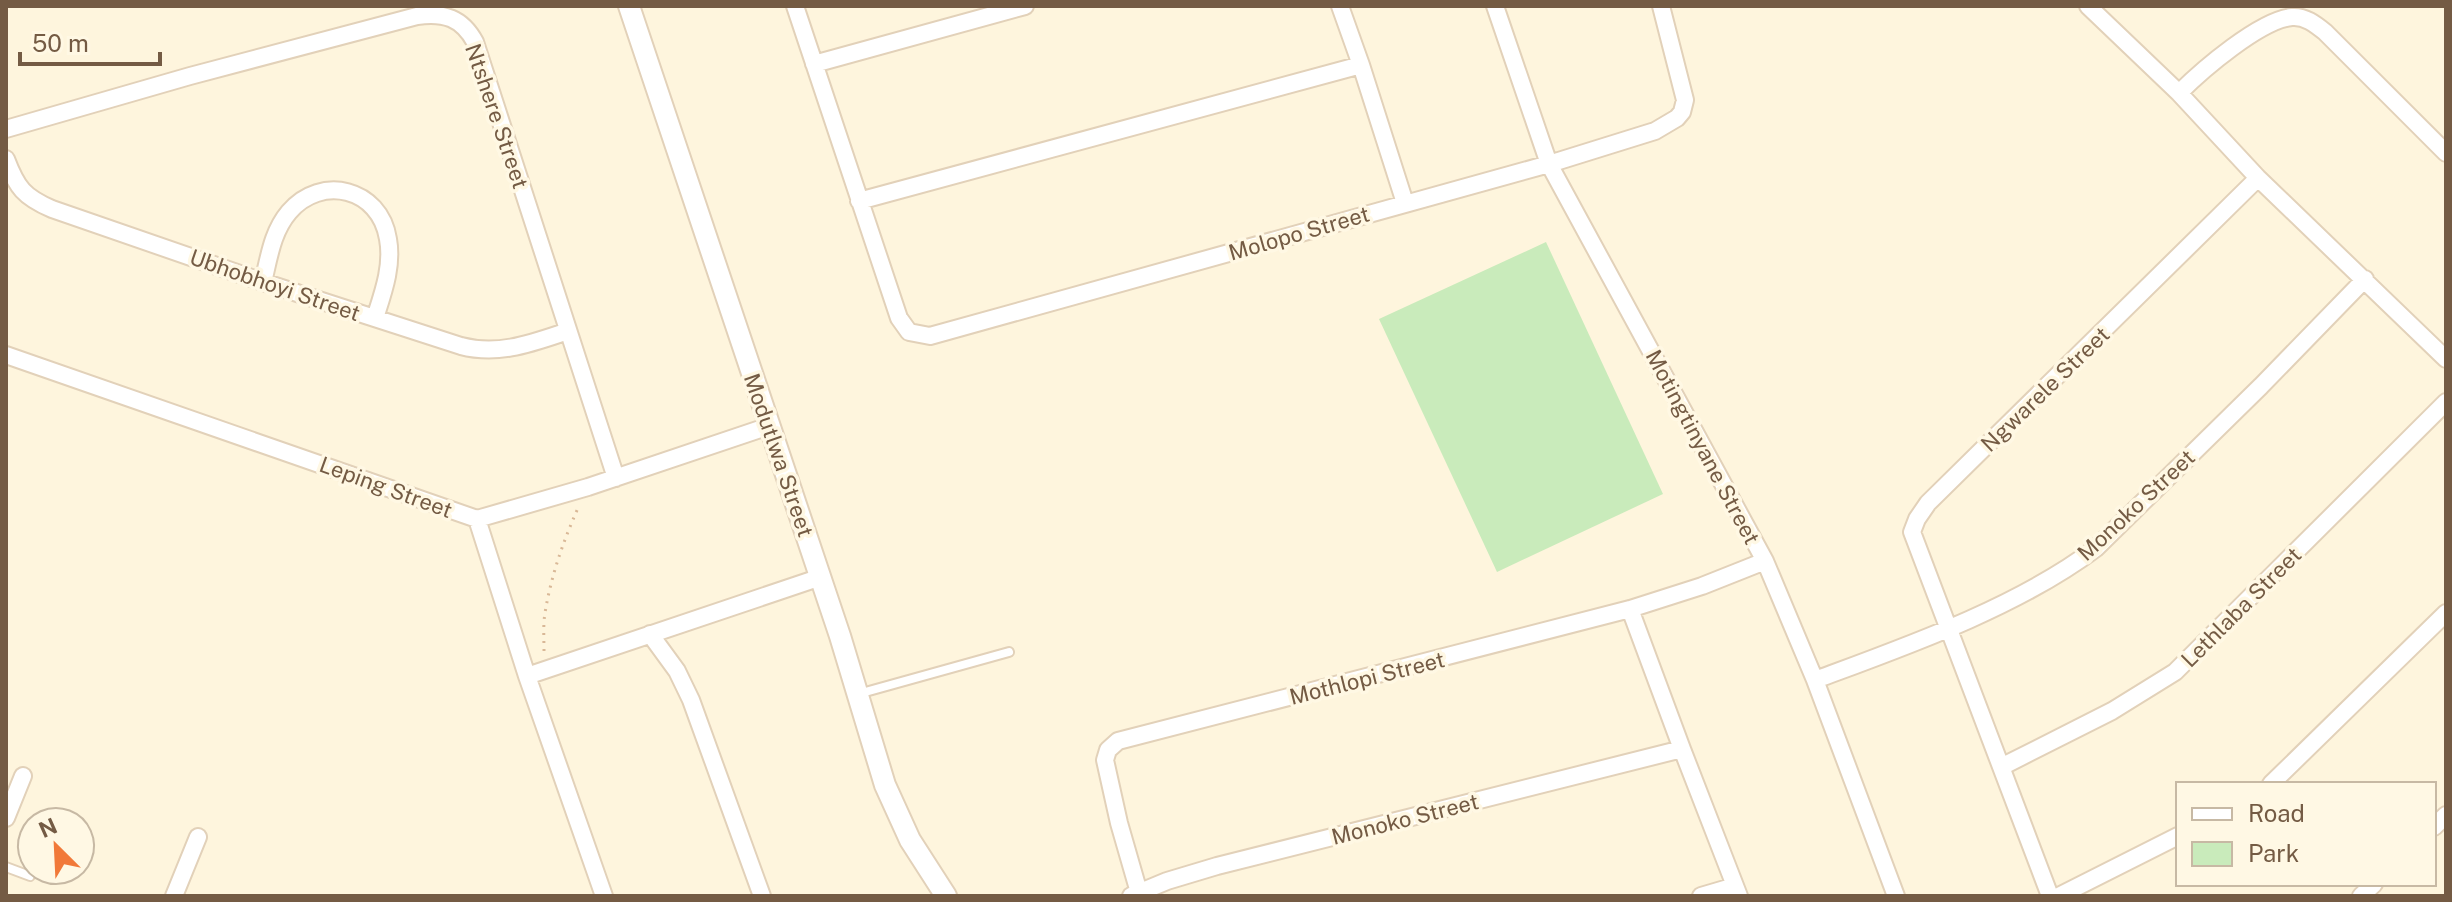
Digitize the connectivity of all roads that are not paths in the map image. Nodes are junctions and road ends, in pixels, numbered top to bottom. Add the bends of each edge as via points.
1 (629, 6) edge
2 (795, 6) edge
3 (1025, 6) edge
4 (1340, 6) edge
5 (1495, 6) edge
6 (1661, 6) edge
7 (2088, 6) edge
8 (814, 64) junction
9 (1361, 65) junction
10 (2179, 93) junction
11 (6, 129) edge
12 (2446, 153) edge
13 (6, 159) edge
14 (1549, 164) junction
15 (2258, 178) junction
16 (859, 201) junction
17 (1405, 203) junction
18 (2365, 279) junction
19 (263, 282) junction
20 (375, 318) junction
21 (568, 331) junction
22 (6, 355) edge
23 (2446, 359) edge
24 (2446, 402) edge
25 (769, 426) junction
26 (616, 478) junction
27 (477, 519) junction
28 (1765, 561) junction
29 (821, 577) junction
30 (1630, 609) junction
31 (2446, 613) edge
32 (1948, 629) junction
33 (650, 634) junction
34 (1009, 652) dead end
35 (534, 674) junction
36 (1815, 680) junction
37 (857, 694) junction
38 (1682, 749) junction
39 (2003, 766) junction
40 (23, 776) dead end
41 (2273, 782) edge
42 (6, 818) edge
43 (198, 837) dead end
44 (2176, 837) edge
45 (1737, 891) edge
46 (1136, 895) edge
47 (174, 896) edge
48 (604, 896) edge
49 (762, 896) edge
50 (946, 896) edge
51 (1701, 896) edge
52 (1896, 896) edge
53 (2050, 896) edge
54 (2059, 896) edge

1 - 25 street, Modutlwa Street
2 - 8 street
3 - 8 street
4 - 9 street
5 - 14 street, Motingtinyane Street
6 - 14 street, Molopo Street via 1684,92 1682,112 1655,131
7 - 10 street
8 - 16 street
9 - 16 street
9 - 17 street
10 - 12 street via 2257,33 2288,17 2305,19 2325,32
10 - 15 street
11 - 21 street, Ntshere Street via 417,16 453,18 475,42
13 - 19 street, Ubhobhoyi Street via 21,190 38,203
14 - 17 street, Molopo Street
14 - 28 street, Motingtinyane Street
15 - 18 street
15 - 32 street, Ngwarele Street via 1920,514 1912,537
16 - 17 street, Molopo Street via 899,318 909,332 923,336
18 - 23 street
18 - 32 street, Monoko Street via 2096,548
19 - 20 street, Ubhobhoyi Street
19 - 20 street via 280,224 298,203 329,191 354,194 373,206 388,236 388,270
20 - 21 street, Ubhobhoyi Street via 483,350 518,347
21 - 26 street, Ntshere Street
22 - 27 street, Leping Street
24 - 39 street, Lethlaba Street via 2175,672 2112,711
25 - 26 street, Leping Street
25 - 29 street, Modutlwa Street
26 - 27 street, Leping Street
27 - 35 street
28 - 30 street, Mothlopi Street
28 - 36 street, Motingtinyane Street
29 - 33 street
29 - 37 street, Modutlwa Street
30 - 38 street
30 - 46 street, Mothlopi Street via 1118,741 1105,760
31 - 41 street
32 - 36 street, Monoko Street
32 - 39 street, Ngwarele Street
33 - 35 street
33 - 49 street via 691,700
34 - 37 lane
35 - 48 street
36 - 52 street, Motingtinyane Street
37 - 50 street, Modutlwa Street via 899,817
38 - 45 street
38 - 46 street, Monoko Street via 1217,866
39 - 53 street, Ngwarele Street
40 - 42 street
43 - 47 street
44 - 54 street
45 - 51 street

